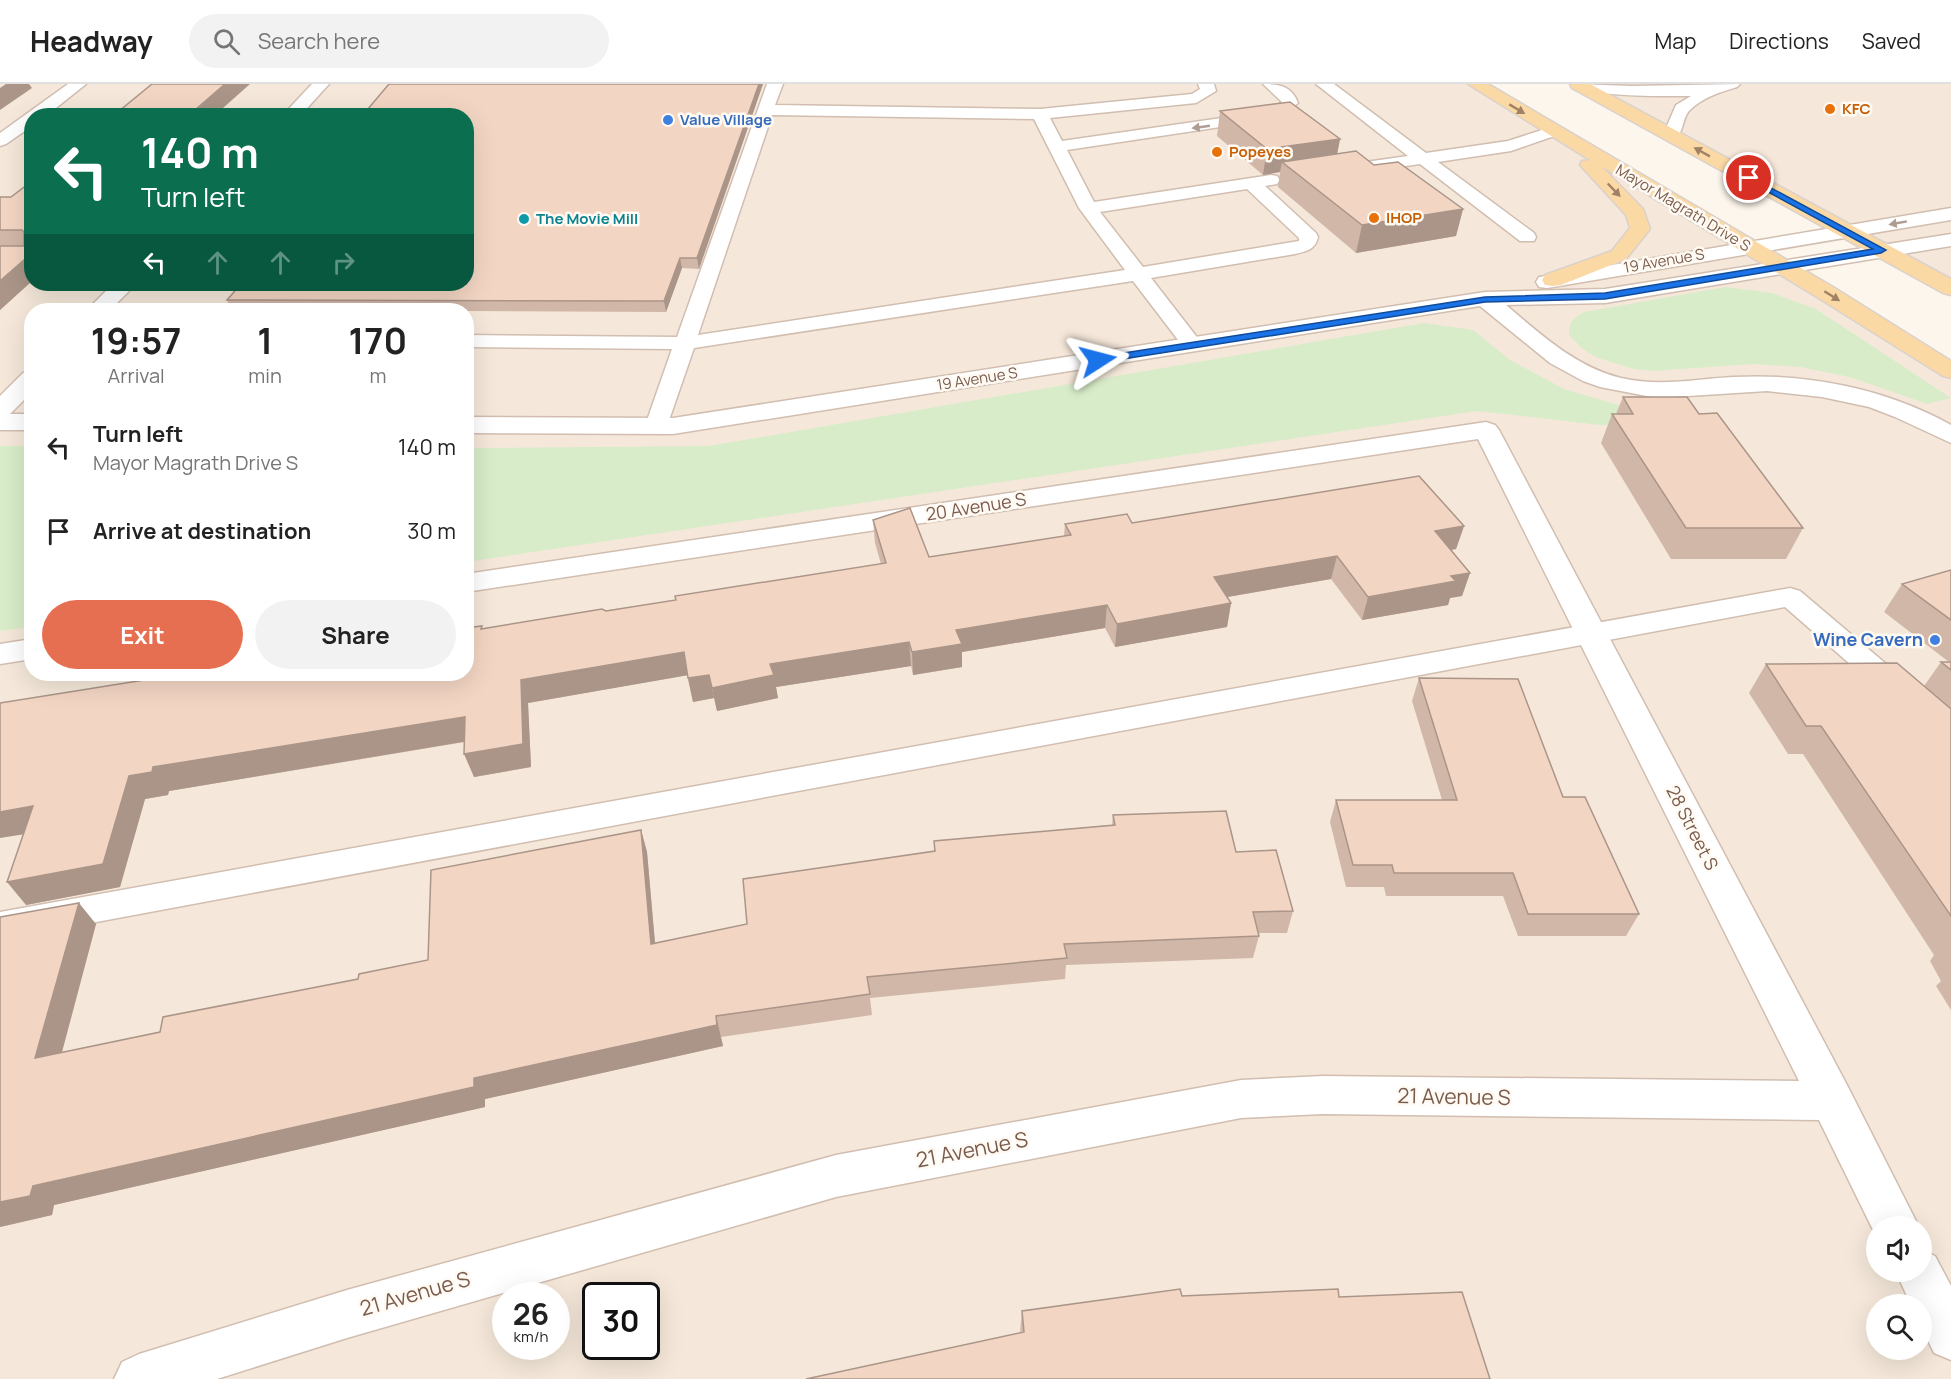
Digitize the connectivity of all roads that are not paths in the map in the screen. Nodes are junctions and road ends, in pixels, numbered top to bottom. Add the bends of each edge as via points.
1 (78, 84) edge
2 (321, 84) edge
3 (775, 84) edge
4 (1206, 84) edge
5 (1271, 84) edge
6 (1324, 84) edge
7 (1476, 84) edge
8 (1578, 84) edge
9 (1584, 84) edge
10 (1732, 84) edge
11 (1708, 92) junction
12 (45, 108) edge
13 (298, 108) edge
14 (766, 110) junction
15 (1040, 114) junction
16 (24, 124) edge
17 (1556, 132) junction
18 (1671, 135) junction
19 (0, 141) edge
20 (1057, 147) junction
21 (1422, 158) junction
22 (1331, 172) edge
23 (1286, 178) edge
24 (1251, 183) junction
25 (1088, 208) junction
26 (1951, 214) edge
27 (1845, 231) junction
28 (1527, 237) dead end
29 (1951, 240) edge
30 (1749, 247) junction
31 (1881, 250) junction
32 (1782, 266) junction
33 (1138, 274) junction
34 (1553, 280) junction
35 (1951, 288) edge
36 (117, 291) edge
37 (1485, 300) junction
38 (105, 303) edge
39 (474, 341) edge
40 (685, 343) junction
41 (1192, 345) junction
42 (1951, 371) edge
43 (24, 386) edge
44 (0, 410) edge
45 (0, 422) edge
46 (24, 422) edge
47 (474, 425) edge
48 (656, 426) junction
49 (1486, 430) joint
50 (1951, 435) edge
51 (474, 582) edge
52 (1590, 632) junction
53 (24, 650) edge
54 (0, 654) edge
55 (1951, 735) edge
56 (0, 926) edge
57 (1833, 1101) junction
58 (1890, 1216) edge
59 (1924, 1282) edge
60 (1951, 1336) edge
61 (139, 1379) edge

1 - 12 lane
2 - 13 street
3 - 14 lane
4 - 15 lane via 1208,91 1196,98
5 -> 20 lane via 1290,103 1275,115
6 - 21 lane
7 -> 17 main road, Mayor Magrath Drive S
8 - 18 main road
9 - 11 lane via 1632,92
10 - 11 lane
11 - 18 lane via 1682,108
14 - 15 lane
14 - 40 lane
15 - 20 lane
16 - 19 lane
17 - 21 lane via 1511,146
17 - 30 main road, Mayor Magrath Drive S
17 -> 34 main road via 1636,213 1640,229 1619,255
27 -> 18 main road
20 - 25 lane
21 - 22 lane
21 - 28 lane
23 - 24 lane
24 - 25 lane
24 - 33 lane via 1309,237 1307,244
25 - 33 lane
26 -> 27 street, 19 Avenue S
27 - 30 street, 19 Avenue S
27 - 31 main road
29 - 31 street, 19 Avenue S
30 - 32 main road, Mayor Magrath Drive S
30 - 34 street, 19 Avenue S
31 - 32 street, 19 Avenue S
31 - 35 main road
32 - 37 street, 19 Avenue S via 1605,296
32 -> 42 main road, Mayor Magrath Drive S
33 - 40 lane
33 - 41 lane
34 - 37 street, 19 Avenue S
36 - 38 street
37 - 41 street, 19 Avenue S
37 - 50 street via 1577,370 1609,382 1683,391 1758,383 1811,387 1902,412
39 - 40 lane
40 - 48 lane
41 - 48 street, 19 Avenue S
43 - 44 street
45 - 46 street
47 - 48 street, 19 Avenue S
49 - 51 street, 20 Avenue S
49 - 52 street, 28 Street S
52 - 55 lane via 1790,597
52 - 56 lane
52 - 57 street, 28 Street S
53 - 54 street
57 - 58 street, 28 Street S
57 - 61 street, 21 Avenue S via 1323,1095 1241,1099 836,1176 346,1314
59 - 60 street

